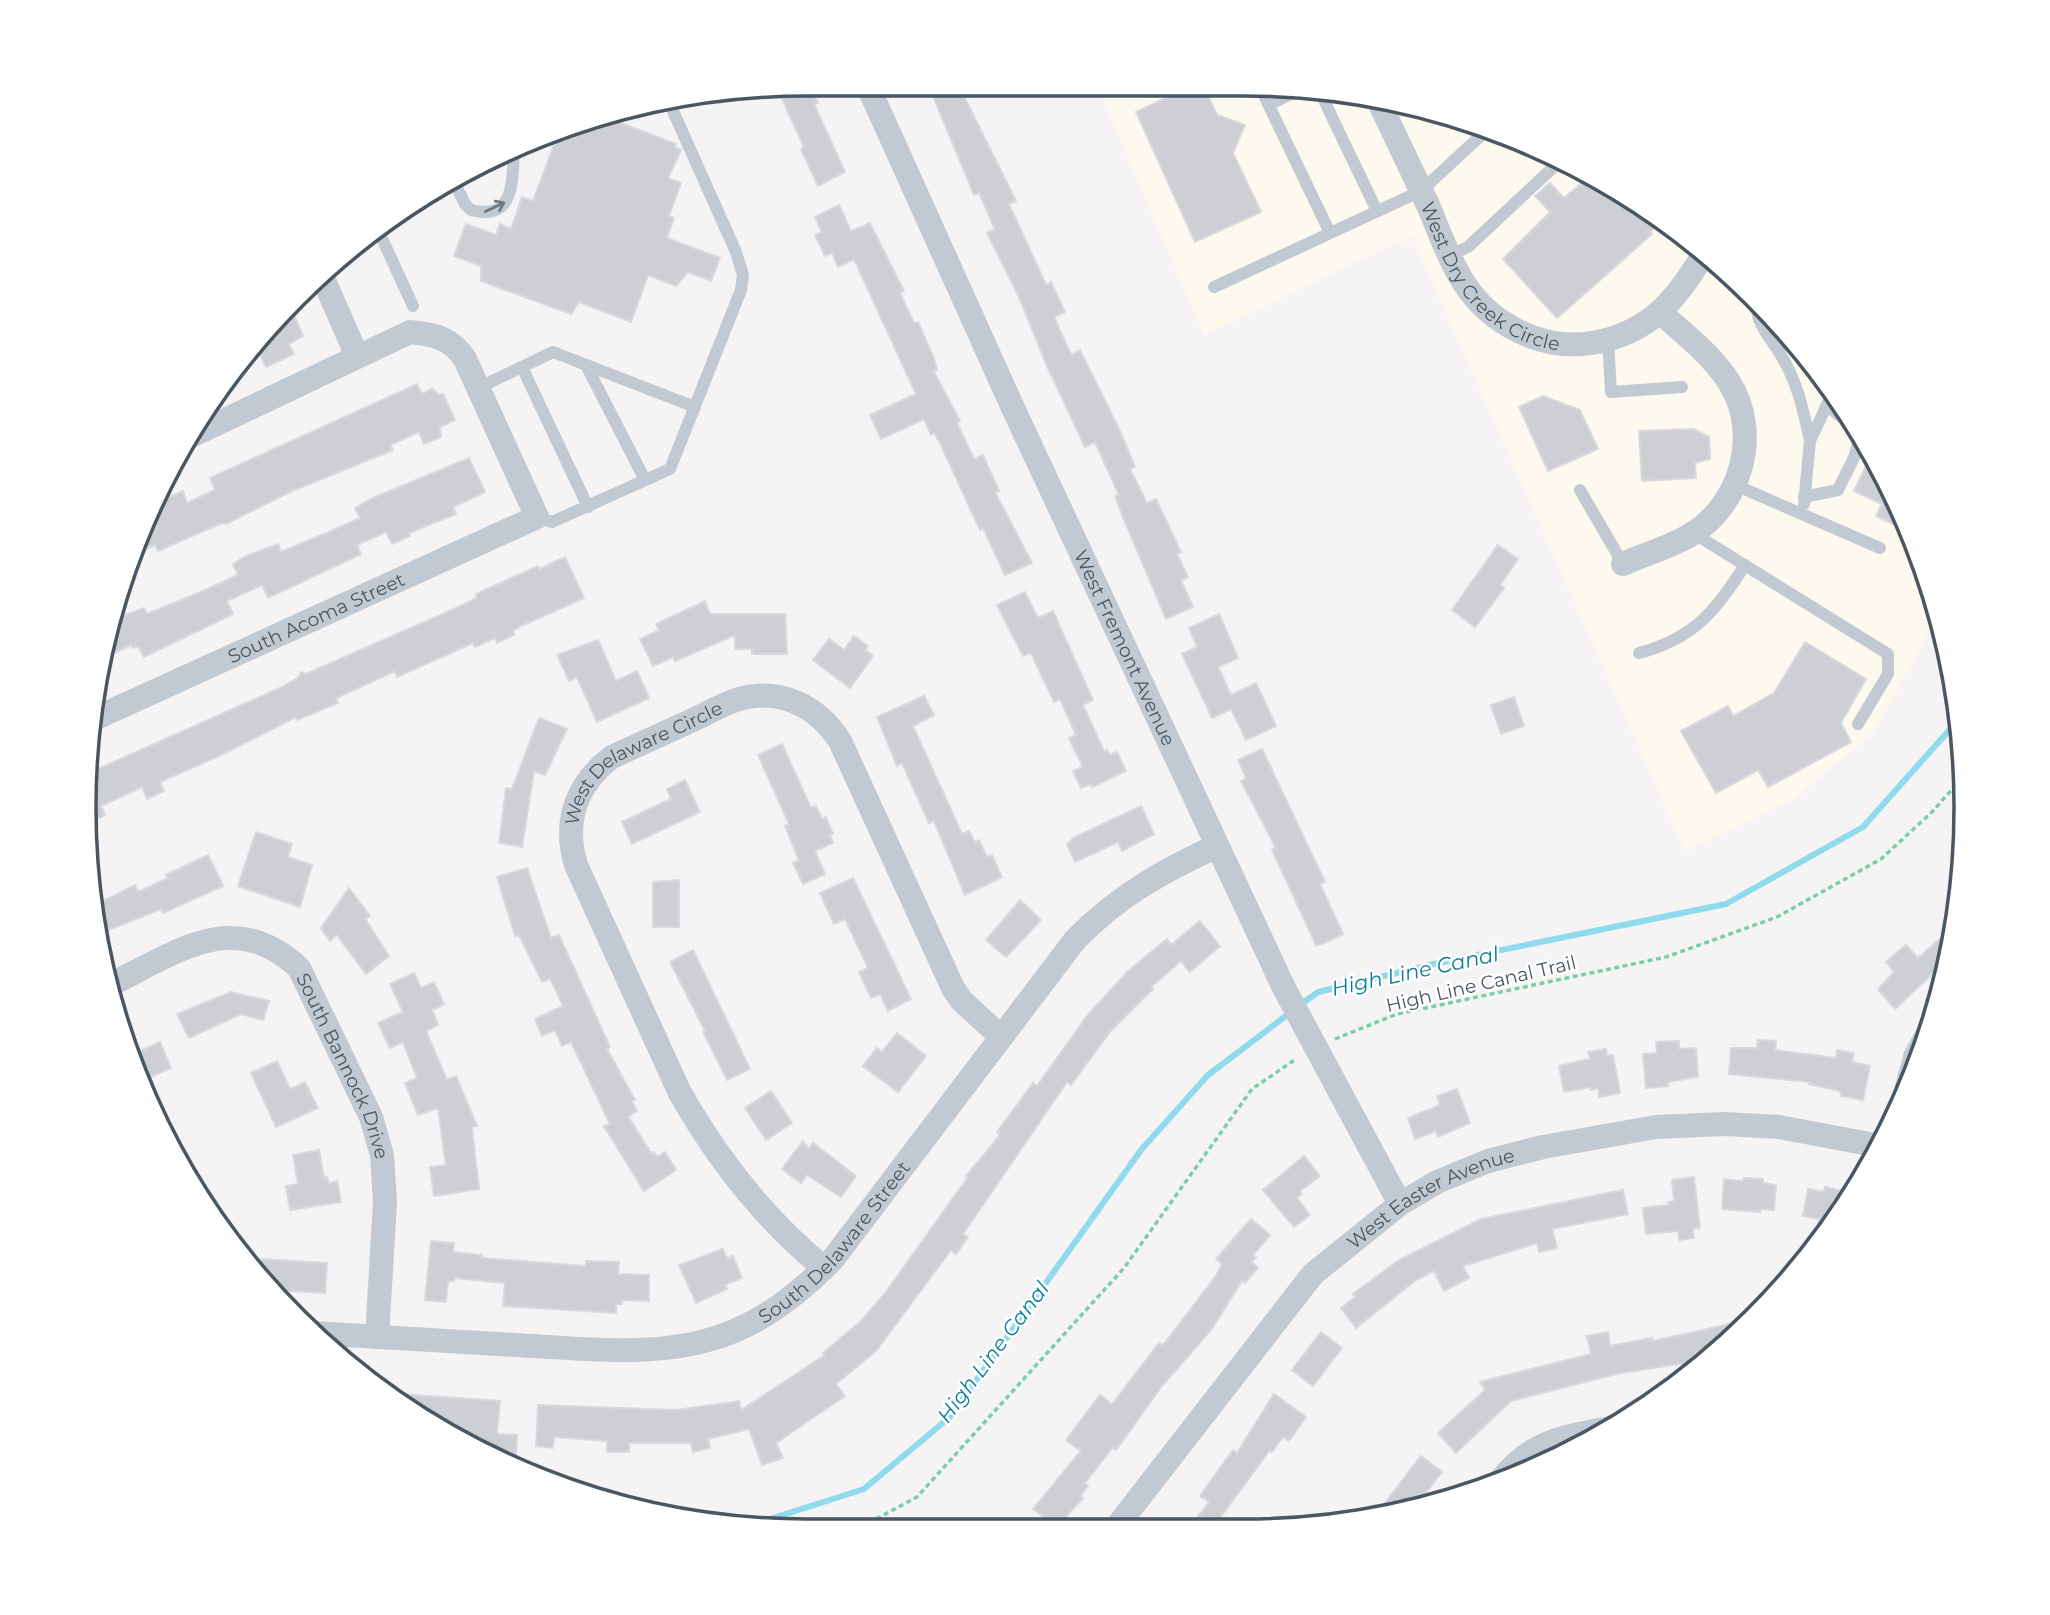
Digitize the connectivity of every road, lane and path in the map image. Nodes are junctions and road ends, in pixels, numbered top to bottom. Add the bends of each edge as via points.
1 (872, 96) edge
2 (1265, 97) edge
3 (1283, 98) edge
4 (1324, 101) edge
5 (1269, 105) junction
6 (672, 109) edge
7 (1383, 110) edge
8 (1479, 137) edge
9 (513, 160) edge
10 (1553, 168) edge
11 (458, 189) edge
12 (1421, 191) junction
13 (1377, 211) junction
14 (1330, 233) junction
15 (382, 238) edge
16 (1451, 255) junction
17 (1699, 263) edge
18 (326, 285) edge
19 (1214, 287) dead end
20 (413, 306) dead end
21 (1661, 313) junction
22 (1760, 321) edge
23 (1608, 340) junction
24 (357, 356) junction
25 (586, 365) junction
26 (522, 367) junction
27 (1682, 387) dead end
28 (478, 388) junction
29 (1828, 403) edge
30 (695, 407) junction
31 (206, 429) edge
32 (1810, 440) junction
33 (1857, 450) edge
34 (645, 480) junction
35 (1735, 485) junction
36 (1580, 490) dead end
37 (1804, 497) junction
38 (588, 507) junction
39 (1803, 514) junction
40 (537, 517) junction
41 (1693, 533) junction
42 (1880, 548) dead end
43 (1623, 564) joint
44 (1745, 565) junction
45 (1639, 653) dead end
46 (102, 715) edge
47 (1858, 724) dead end
48 (1953, 788) edge
49 (1217, 846) junction
50 (118, 981) edge
51 (1000, 1036) junction
52 (1330, 1041) dead end
53 (1296, 1059) dead end
54 (1868, 1144) edge
55 (1400, 1204) junction
56 (824, 1268) junction
57 (331, 1335) edge
58 (377, 1337) junction
59 (1570, 1438) edge
60 (1514, 1465) edge
61 (876, 1519) edge
62 (1122, 1519) edge

1 - 49 street, West Fremont Avenue
2 - 5 lane
3 - 5 lane
4 - 13 lane
5 - 14 lane
6 - 30 lane via 743,275
7 - 12 street, West Dry Creek Circle
8 - 12 lane
11 -> 9 lane via 471,210 493,211 510,195
10 - 16 lane via 1468,247
12 - 13 lane
12 - 16 street, West Dry Creek Circle
13 - 14 lane
14 - 19 lane
15 - 20 lane
16 - 23 street, West Dry Creek Circle via 1474,296 1504,324 1551,342
17 - 21 street, West Dry Creek Circle
18 - 24 street
21 - 23 street, West Dry Creek Circle
21 - 35 street via 1715,363 1730,384 1745,431
22 - 32 lane via 1798,389
23 - 27 lane via 1611,391
24 - 28 street via 410,332 434,334 458,349
24 - 31 street
25 - 26 lane via 553,352
25 - 30 lane
25 - 34 lane
26 - 28 lane
26 - 38 lane
28 - 40 street
29 - 32 lane
30 - 34 lane via 670,469
32 - 37 lane
33 - 37 lane via 1838,491
34 - 38 lane
35 - 39 lane
35 - 41 street via 1713,516
36 - 43 lane
37 - 39 lane
38 - 40 lane via 552,522
39 - 42 lane
40 - 46 street, South Acoma Street
41 - 43 street
41 - 44 lane
44 - 45 lane via 1722,603 1693,630 1663,647
44 - 47 lane via 1888,654 1888,674
48 - 52 path, High Line Canal Trail via 1881,859 1777,918 1666,957 1397,1014
49 - 51 street, South Delaware Street via 1136,887 1098,917
49 - 55 street, West Fremont Avenue via 1284,988
50 - 58 street, South Bannock Drive via 207,939 232,936 264,942 299,968 371,1117 382,1155 385,1202
51 - 56 street, South Delaware Street
51 - 56 street, West Delaware Circle via 953,988 840,741 813,710 783,697 740,699 612,757 597,769 580,792 570,823 576,866 700,1128 766,1214
53 - 61 path via 1252,1089 1124,1268 917,1497
54 - 55 street, West Easter Avenue via 1779,1128 1725,1124 1656,1127 1489,1161 1437,1182
55 - 62 street, West Easter Avenue via 1296,1293
56 - 58 street, South Delaware Street via 764,1317 722,1335 670,1349 633,1352
57 - 58 street, South Delaware Street
59 - 60 street via 1538,1446

